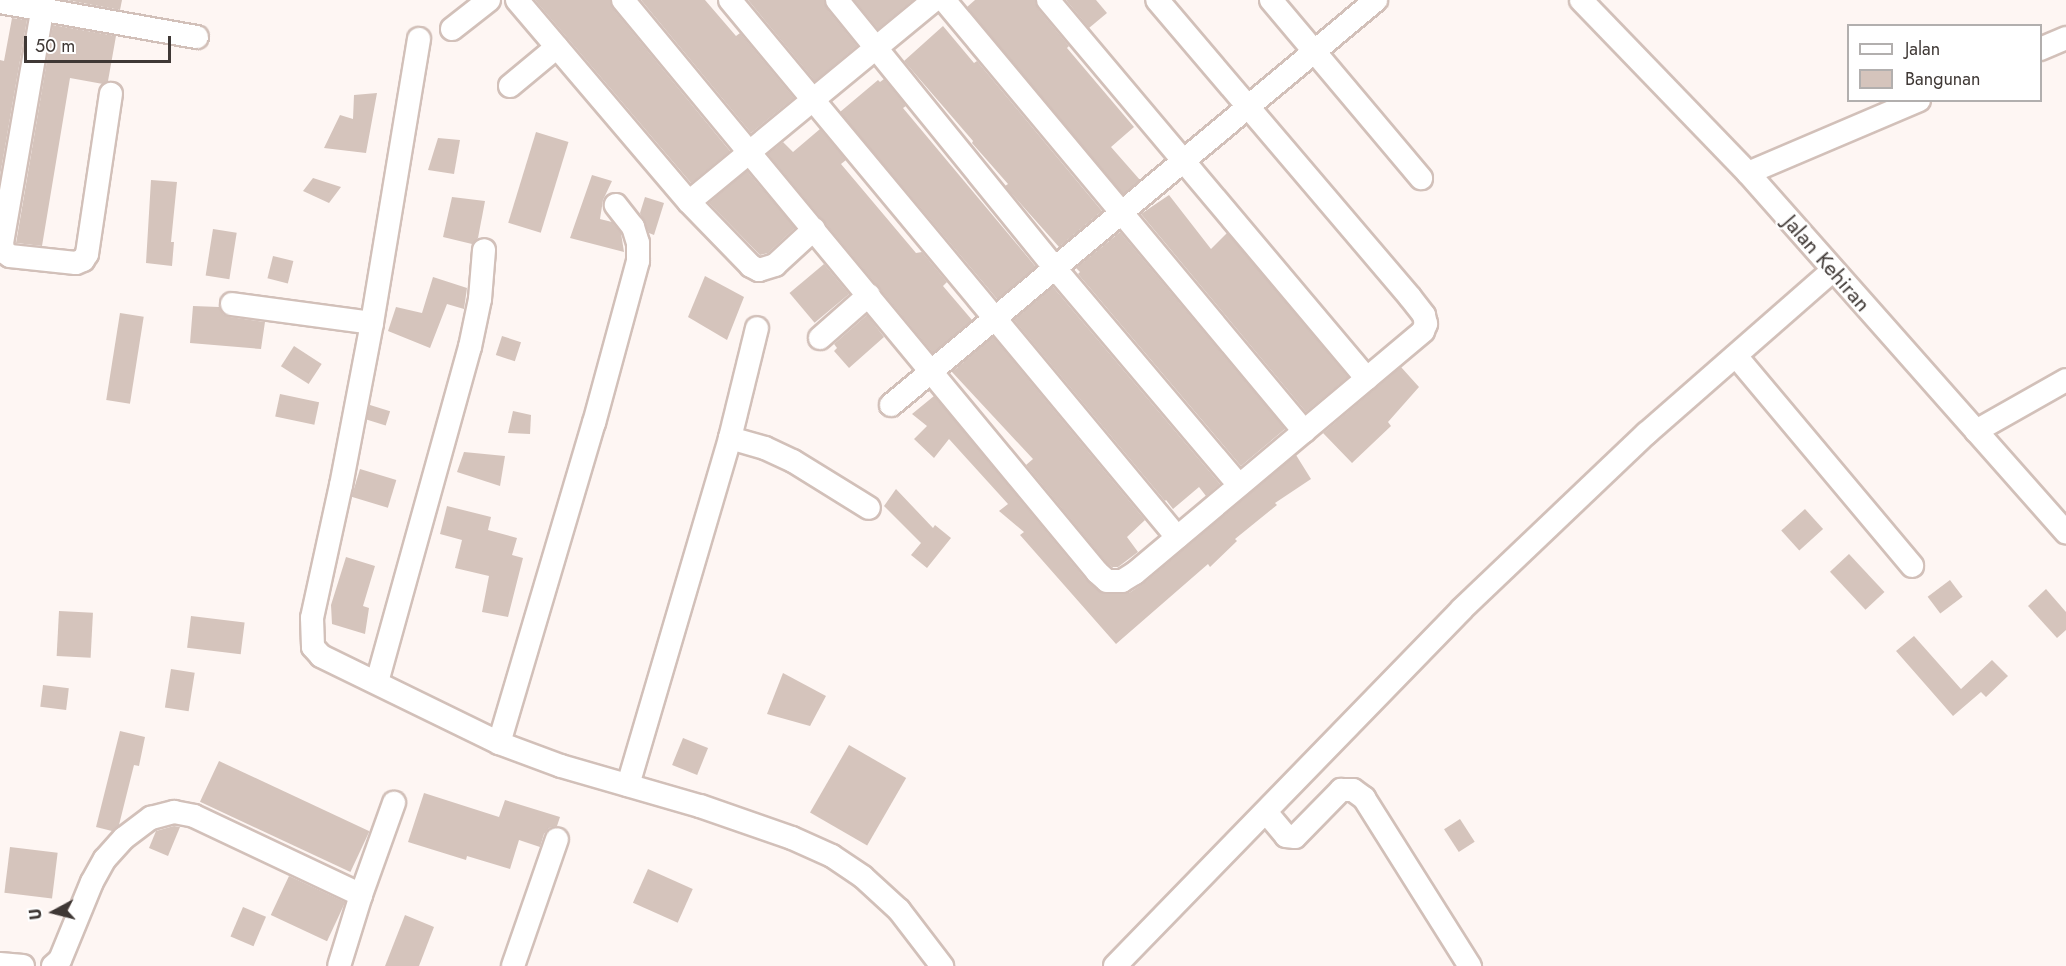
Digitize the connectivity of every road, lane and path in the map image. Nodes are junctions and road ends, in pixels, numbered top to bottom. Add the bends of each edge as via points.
1 (489, 0) edge
2 (516, 0) edge
3 (623, 0) edge
4 (730, 0) edge
5 (837, 0) edge
6 (934, 0) edge
7 (944, 0) edge
8 (1048, 0) edge
9 (1157, 0) edge
10 (1271, 0) edge
11 (1376, 0) edge
12 (1581, 0) edge
13 (0, 2) edge
14 (44, 5) edge
15 (452, 29) dead end
16 (196, 37) dead end
17 (2066, 38) edge
18 (419, 39) dead end
19 (557, 47) junction
20 (875, 48) junction
21 (2042, 48) edge
22 (1314, 51) junction
23 (510, 86) dead end
24 (111, 94) dead end
25 (812, 101) junction
26 (1914, 102) edge
27 (1247, 108) junction
28 (750, 153) junction
29 (1183, 160) junction
30 (1748, 173) junction
31 (1421, 178) dead end
32 (689, 202) junction
33 (616, 205) dead end
34 (1120, 214) junction
35 (814, 229) junction
36 (484, 250) dead end
37 (1054, 267) junction
38 (1833, 270) junction
39 (869, 295) junction
40 (232, 304) dead end
41 (993, 319) junction
42 (372, 323) junction
43 (757, 328) dead end
44 (820, 338) dead end
45 (1736, 356) junction
46 (932, 370) junction
47 (1367, 379) junction
48 (2066, 380) edge
49 (891, 405) dead end
50 (1304, 431) junction
51 (1977, 431) junction
52 (730, 438) junction
53 (1239, 485) junction
54 (869, 508) dead end
55 (2066, 533) edge
56 (1178, 537) junction
57 (1912, 566) dead end
58 (377, 682) junction
59 (499, 742) junction
60 (628, 786) junction
61 (394, 803) dead end
62 (1266, 812) junction
63 (557, 839) dead end
64 (361, 895) junction
65 (0, 964) edge
66 (23, 966) edge
67 (53, 966) edge
68 (339, 966) edge
69 (513, 966) edge
70 (942, 966) edge
71 (1115, 966) edge
72 (1470, 966) edge

1 - 15 street
2 - 19 street
3 - 28 street
4 - 25 street
5 - 20 street
6 - 20 street
7 - 34 street
8 - 29 street
9 - 27 street
10 - 22 street
11 - 22 street
12 - 30 street, Jalan Kehiran
13 - 14 street
14 - 16 street
14 - 24 street via 2,244 10,256 76,262 87,254
17 - 21 street
18 - 42 street
19 - 23 street
19 - 32 street
20 - 25 street
20 - 37 street
22 - 27 street
22 - 31 street
25 - 28 street
25 - 41 street
26 - 30 street
27 - 29 street
27 - 47 street via 1424,315 1424,331
28 - 32 street
28 - 35 street
29 - 34 street
29 - 47 street
30 - 38 street, Jalan Kehiran
32 - 35 street via 759,270 775,265
33 - 59 street via 633,226 638,261
34 - 37 street
34 - 50 street
35 - 39 street
36 - 58 street via 480,299 470,347
37 - 41 street
37 - 53 street
38 - 45 street
38 - 51 street, Jalan Kehiran
39 - 44 street
39 - 46 street
40 - 42 street
41 - 46 street
41 - 56 street
42 - 58 street via 311,633 313,647 321,656
43 - 52 street
45 - 57 street
45 - 62 street via 1603,473 1462,609
46 - 49 street
46 - 56 street via 1107,581 1122,581 1135,573
47 - 50 street
48 - 51 street
50 - 53 street
51 - 55 street, Jalan Kehiran
52 - 54 street via 793,461
52 - 60 street
53 - 56 street
58 - 59 street
59 - 60 street
60 - 70 street via 792,838 832,856 863,877 899,910
61 - 64 street
62 - 71 street
62 - 72 street via 1286,836 1295,837 1341,790 1353,790 1364,798
63 - 69 street
64 - 67 street via 194,816 165,813 151,818 124,838 105,859 60,960
64 - 68 street
65 - 66 street

